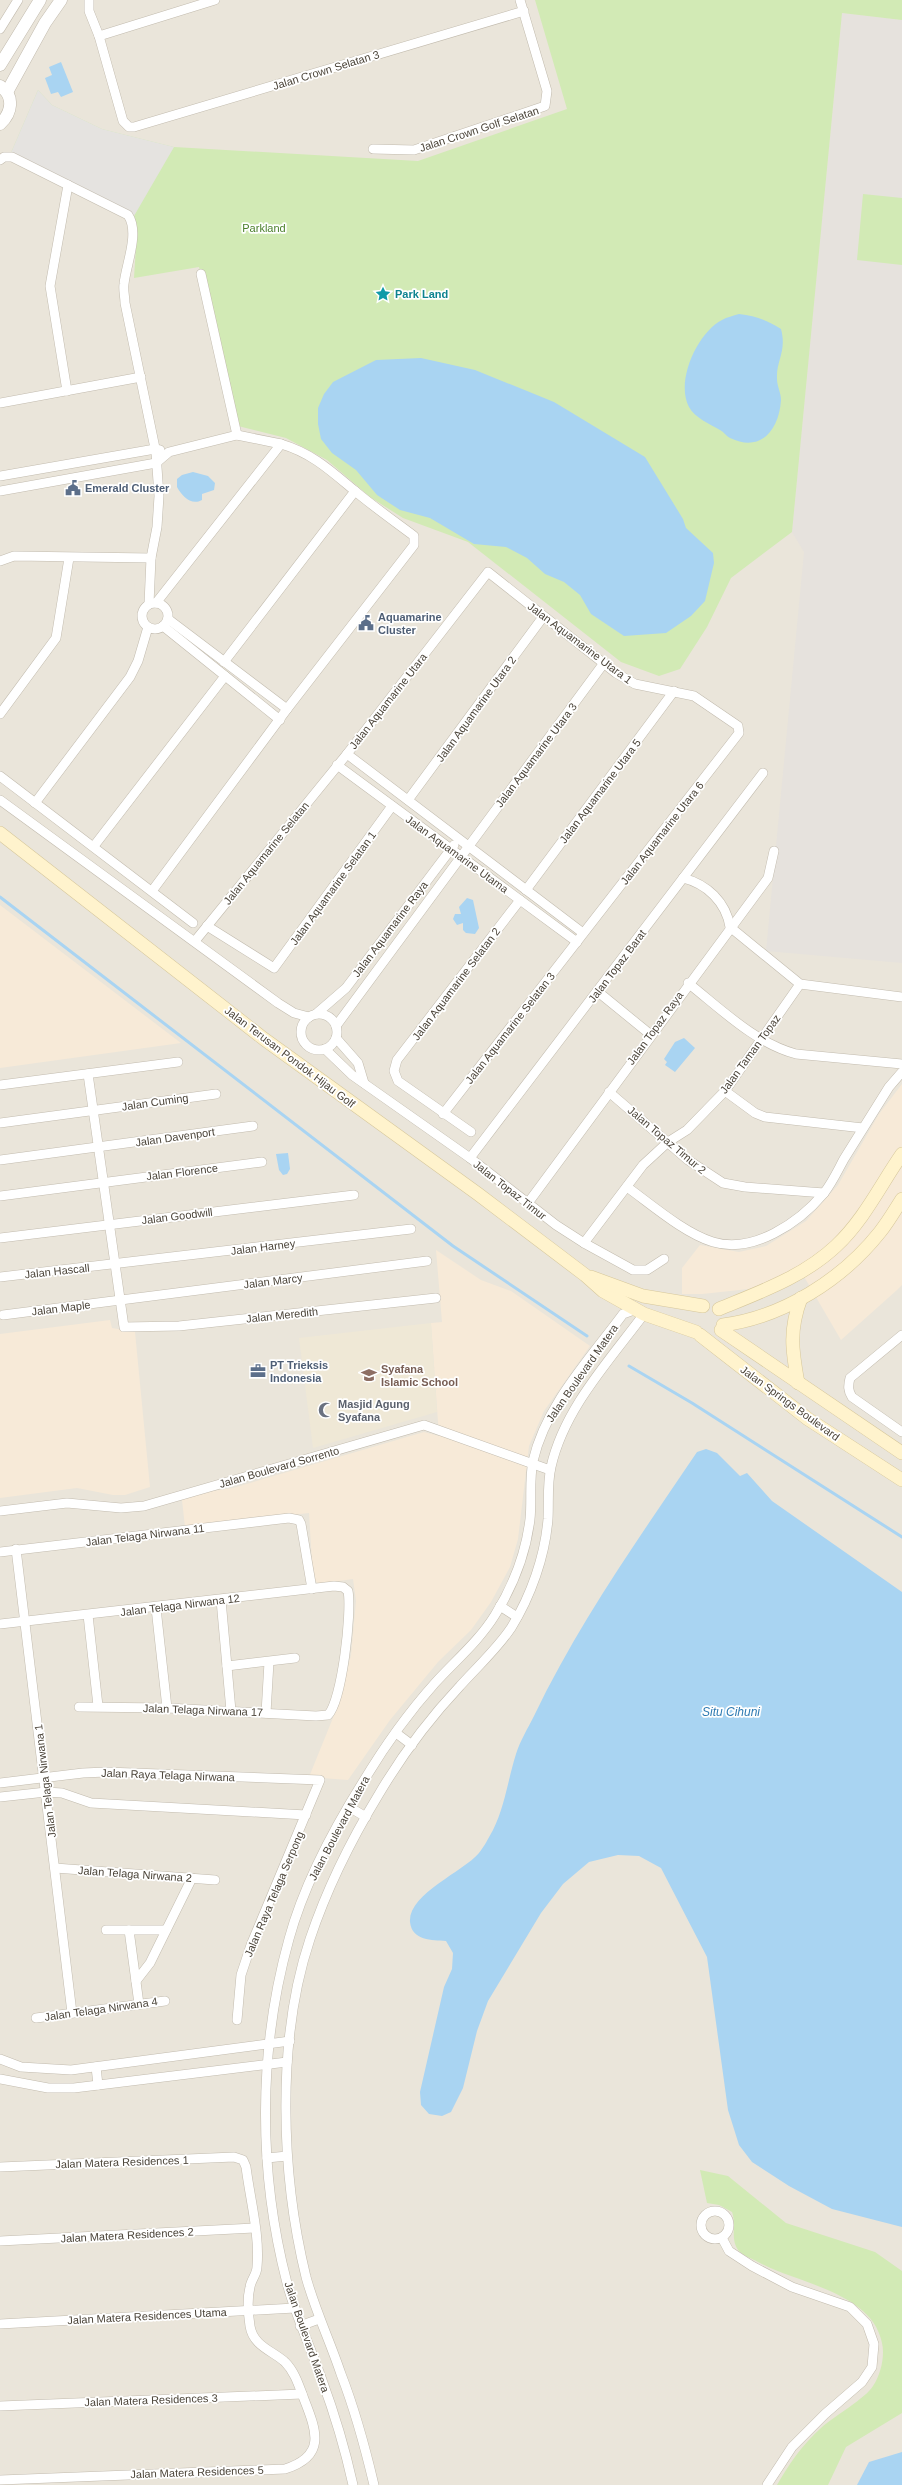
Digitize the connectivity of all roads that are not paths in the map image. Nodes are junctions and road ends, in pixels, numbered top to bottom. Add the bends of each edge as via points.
1 (18, 0) edge
2 (40, 0) edge
3 (61, 0) edge
4 (89, 0) edge
5 (215, 0) edge
6 (520, 0) edge
7 (524, 11) junction
8 (0, 29) edge
9 (99, 36) junction
10 (0, 65) edge
11 (3, 89) edge
12 (0, 124) edge
13 (373, 149) dead end
14 (0, 160) edge
15 (68, 185) junction
16 (201, 274) dead end
17 (141, 377) junction
18 (67, 391) junction
19 (0, 403) edge
20 (237, 435) junction
21 (281, 444) junction
22 (155, 449) junction
23 (169, 452) junction
24 (156, 463) junction
25 (0, 476) edge
26 (355, 490) junction
27 (0, 491) edge
28 (69, 558) junction
29 (151, 558) junction
30 (0, 561) edge
31 (488, 572) joint
32 (153, 604) junction
33 (543, 617) junction
34 (165, 623) junction
35 (148, 627) junction
36 (224, 662) junction
37 (604, 663) junction
38 (225, 676) junction
39 (674, 692) junction
40 (287, 709) junction
41 (0, 714) edge
42 (280, 720) junction
43 (740, 731) joint
44 (347, 754) junction
45 (337, 765) junction
46 (763, 773) dead end
47 (0, 776) edge
48 (0, 800) edge
49 (408, 800) junction
50 (35, 802) junction
51 (392, 806) junction
52 (0, 833) edge
53 (458, 839) junction
54 (94, 846) junction
55 (468, 846) junction
56 (451, 849) junction
57 (774, 850) dead end
58 (460, 856) junction
59 (683, 878) junction
60 (526, 890) junction
61 (152, 891) junction
62 (520, 900) junction
63 (193, 924) dead end
64 (207, 926) junction
65 (730, 927) junction
66 (583, 933) junction
67 (195, 941) junction
68 (577, 942) junction
69 (688, 984) junction
70 (800, 984) junction
71 (597, 991) junction
72 (902, 997) edge
73 (294, 1013) junction
74 (312, 1016) junction
75 (302, 1026) junction
76 (336, 1026) junction
77 (651, 1035) junction
78 (336, 1038) junction
79 (761, 1038) junction
80 (325, 1049) junction
81 (178, 1062) dead end
82 (902, 1064) edge
83 (902, 1072) edge
84 (88, 1074) junction
85 (364, 1083) junction
86 (0, 1085) edge
87 (725, 1091) junction
88 (609, 1092) junction
89 (216, 1094) dead end
90 (93, 1111) junction
91 (443, 1114) junction
92 (0, 1123) edge
93 (253, 1126) dead end
94 (863, 1128) junction
95 (472, 1132) dead end
96 (668, 1142) junction
97 (98, 1147) junction
98 (902, 1154) edge
99 (470, 1158) junction
100 (0, 1160) edge
101 (262, 1162) dead end
102 (103, 1183) junction
103 (627, 1187) junction
104 (824, 1193) junction
105 (354, 1195) dead end
106 (0, 1196) edge
107 (902, 1199) edge
108 (528, 1203) junction
109 (109, 1224) junction
110 (411, 1229) dead end
111 (0, 1238) edge
112 (584, 1243) junction
113 (664, 1259) dead end
114 (427, 1261) dead end
115 (114, 1265) junction
116 (585, 1275) junction
117 (0, 1277) edge
118 (436, 1298) dead end
119 (801, 1298) junction
120 (119, 1300) junction
121 (661, 1300) junction
122 (703, 1306) junction
123 (724, 1307) junction
124 (639, 1312) junction
125 (3, 1315) dead end
126 (737, 1323) junction
127 (722, 1327) junction
128 (698, 1334) junction
129 (900, 1340) edge
130 (740, 1342) junction
131 (726, 1356) junction
132 (798, 1383) junction
133 (902, 1432) edge
134 (902, 1453) edge
135 (532, 1464) junction
136 (550, 1470) junction
137 (902, 1480) edge
138 (0, 1511) edge
139 (16, 1550) junction
140 (0, 1552) edge
141 (312, 1589) junction
142 (221, 1600) junction
143 (500, 1606) junction
144 (156, 1608) junction
145 (88, 1615) junction
146 (516, 1617) junction
147 (25, 1622) junction
148 (0, 1624) edge
149 (295, 1658) dead end
150 (269, 1662) junction
151 (227, 1666) junction
152 (98, 1706) junction
153 (79, 1707) dead end
154 (167, 1708) junction
155 (231, 1711) junction
156 (266, 1713) junction
157 (328, 1715) joint
158 (396, 1733) junction
159 (412, 1745) junction
160 (44, 1778) junction
161 (320, 1780) joint
162 (0, 1783) edge
163 (46, 1792) junction
164 (0, 1797) edge
165 (348, 1807) junction
166 (306, 1815) junction
167 (366, 1817) junction
168 (55, 1868) junction
169 (192, 1878) junction
170 (215, 1880) dead end
171 (106, 1930) dead end
172 (129, 1930) junction
173 (166, 1930) junction
174 (136, 1981) junction
175 (165, 2001) dead end
176 (139, 2004) junction
177 (72, 2013) junction
178 (36, 2018) dead end
179 (237, 2020) dead end
180 (290, 2042) junction
181 (269, 2044) junction
182 (0, 2059) edge
183 (287, 2062) junction
184 (266, 2065) junction
185 (96, 2067) junction
186 (0, 2079) edge
187 (98, 2085) junction
188 (286, 2156) junction
189 (267, 2158) junction
190 (0, 2167) edge
191 (254, 2228) junction
192 (722, 2238) dead end
193 (0, 2241) edge
194 (295, 2308) junction
195 (249, 2311) junction
196 (319, 2319) junction
197 (0, 2324) edge
198 (300, 2326) junction
199 (302, 2394) junction
200 (0, 2406) edge
201 (0, 2480) edge
202 (353, 2485) edge
203 (374, 2485) edge
204 (768, 2485) edge

1 - 8 street
2 - 10 street
3 - 11 street
4 - 9 street via 89,11
5 - 9 street
6 - 7 street, Jalan Crown Golf Selatan
7 - 9 street, Jalan Crown Selatan 3 via 139,127 129,126 123,121
7 - 13 street, Jalan Crown Golf Selatan via 547,91 545,106 414,150
11 - 12 street via 11,105 9,113
14 - 15 street via 12,157
15 - 17 street via 128,215 132,221 133,232 124,286
15 - 18 street via 50,286
16 - 20 street
17 - 18 street
17 - 22 street
18 - 19 street
20 - 21 street
20 - 23 street
21 - 26 street via 298,449 329,467
21 - 32 street
22 - 23 street
22 - 24 street
22 - 25 street
23 - 24 street
24 - 27 street
24 - 29 street via 159,496
26 - 36 street
26 - 40 street via 414,536 414,545
28 - 29 street
28 - 30 street via 14,556
28 - 41 street via 56,638
29 - 32 street
31 - 33 street, Jalan Aquamarine Utara 1
31 - 44 street, Jalan Aquamarine Utara
32 - 34 street via 167,610
32 - 35 street via 144,610 142,617
33 - 37 street, Jalan Aquamarine Utara 1
33 - 49 street, Jalan Aquamarine Utara 2
34 - 35 street via 156,629
34 - 36 street
34 - 38 street
35 - 50 street via 138,662 130,677
36 - 40 street
37 - 39 street, Jalan Aquamarine Utara 1 via 635,684 654,690
37 - 55 street, Jalan Aquamarine Utara 3
38 - 42 street
38 - 54 street
39 - 43 street, Jalan Aquamarine Utara 1 via 694,696 738,726
39 - 60 street, Jalan Aquamarine Utara 5
40 - 42 street
42 - 61 street
43 - 66 street, Jalan Aquamarine Utara 6
44 - 45 street, Jalan Aquamarine Utara
44 - 49 street, Jalan Aquamarine Utama
45 - 51 street, Jalan Aquamarine Utama
45 - 64 street, Jalan Aquamarine Selatan
46 - 59 street, Jalan Topaz Barat
47 - 50 street
48 - 67 street
49 - 53 street, Jalan Aquamarine Utama
50 - 54 street
51 - 56 street, Jalan Aquamarine Utama
51 - 64 street, Jalan Aquamarine Selatan 1 via 272,968
52 - 116 main road, Jalan Terusan Pondok Hijau Golf via 264,1039
53 - 55 street, Jalan Aquamarine Utama
53 - 56 street, Jalan Aquamarine Raya
54 - 61 street
55 - 58 street, Jalan Aquamarine Raya
55 - 60 street, Jalan Aquamarine Utama
56 - 58 street, Jalan Aquamarine Utama
56 - 74 street, Jalan Aquamarine Raya via 346,988
57 - 65 street, Jalan Topaz Raya via 768,878
58 - 62 street, Jalan Aquamarine Utama
58 - 76 street, Jalan Aquamarine Raya
59 - 65 street via 695,881 714,895 728,914
59 - 71 street, Jalan Topaz Barat
60 - 66 street, Jalan Aquamarine Utama
61 - 63 street
62 - 68 street, Jalan Aquamarine Utama
62 - 91 street, Jalan Aquamarine Selatan 2 via 397,1060 394,1069 398,1081
64 - 67 street, Jalan Aquamarine Selatan
65 - 69 street, Jalan Topaz Raya
65 - 70 street
66 - 68 street, Jalan Aquamarine Utara 6
67 - 73 street
68 - 91 street, Jalan Aquamarine Selatan 3
69 - 77 street, Jalan Topaz Raya
69 - 79 street
70 - 72 street
70 - 79 street, Jalan Taman Topaz
71 - 77 street
71 - 99 street, Jalan Topaz Barat
73 - 74 street
73 - 75 street
74 - 75 street
74 - 76 street via 328,1017
75 - 80 street via 305,1044 316,1050
76 - 78 street
77 - 88 street, Jalan Topaz Raya
78 - 80 street
78 - 85 street via 358,1063
79 - 82 street via 796,1054
79 - 87 street, Jalan Taman Topaz
80 - 85 street, Jalan Topaz Timur via 352,1076
81 - 84 street
83 - 94 street via 889,1087
84 - 86 street
84 - 90 street
85 - 99 street, Jalan Topaz Timur
87 - 94 street via 755,1113 765,1117
87 - 96 street, Jalan Taman Topaz via 687,1130
88 - 96 street, Jalan Topaz Timur 2
88 - 108 street, Jalan Topaz Raya
89 - 90 street, Jalan Cuming
90 - 92 street, Jalan Cuming
90 - 97 street
91 - 95 street
93 - 97 street, Jalan Davenport
94 - 104 street
96 - 103 street, Jalan Taman Topaz via 643,1165
96 - 104 street, Jalan Topaz Timur 2 via 700,1169 723,1183
97 - 100 street, Jalan Davenport
97 - 102 street
98 - 123 main road via 868,1208 837,1245 812,1265 777,1286
99 - 108 street, Jalan Topaz Timur
101 - 102 street, Jalan Florence
102 - 106 street, Jalan Florence
102 - 109 street
103 - 104 street via 697,1236 732,1246 748,1244 767,1237 799,1215
103 - 112 street, Jalan Taman Topaz
105 - 109 street, Jalan Goodwill
107 - 119 main road via 880,1232 853,1260 820,1287
108 - 112 street, Jalan Topaz Timur
109 - 111 street, Jalan Goodwill
109 - 115 street
110 - 115 street, Jalan Harney
112 - 113 street, Jalan Topaz Timur via 633,1270 647,1270
114 - 120 street, Jalan Marcy
115 - 117 street, Jalan Hascall
115 - 120 street
116 - 121 main road, Jalan Terusan Pondok Hijau Golf via 631,1293
116 - 124 main road, Jalan Terusan Pondok Hijau Golf via 603,1291
118 - 120 street, Jalan Meredith via 179,1326 128,1329 122,1324
119 - 126 main road via 783,1308
119 - 132 main road via 794,1317 792,1333
120 - 125 street, Jalan Maple
121 - 122 main road, Jalan Terusan Pondok Hijau Golf
121 - 124 main road
122 - 123 main road
122 - 128 main road via 696,1310 692,1317 692,1325
123 - 126 main road
123 - 127 main road
124 - 128 main road, Jalan Terusan Pondok Hijau Golf
124 - 135 street, Jalan Boulevard Matera via 623,1314 561,1398 545,1424
124 - 136 street, Jalan Boulevard Matera via 575,1410 561,1435
126 - 127 main road
127 - 128 main road via 710,1337
127 - 130 main road, Jalan Springs Boulevard
128 - 131 main road, Jalan Springs Boulevard
129 - 133 street via 850,1378 849,1392 852,1397
130 - 131 main road
130 - 132 main road, Jalan Springs Boulevard
131 - 137 main road, Jalan Springs Boulevard via 808,1419
132 - 134 main road, Jalan Springs Boulevard
135 - 136 street, Jalan Boulevard Sorrento
135 - 138 street, Jalan Boulevard Sorrento via 424,1425 144,1506 121,1508 67,1503
135 - 143 street, Jalan Boulevard Matera via 530,1520 524,1550 512,1584
136 - 146 street, Jalan Boulevard Matera via 542,1556 530,1592
139 - 140 street, Jalan Telaga Nirwana 11
139 - 141 street, Jalan Telaga Nirwana 11 via 289,1518 299,1520 301,1524
139 - 147 street, Jalan Telaga Nirwana 1
141 - 142 street, Jalan Telaga Nirwana 12
141 - 157 street, Jalan Telaga Nirwana 12 via 334,1586 346,1588 349,1599 339,1685
142 - 144 street, Jalan Telaga Nirwana 12
142 - 151 street
143 - 146 street
143 - 158 street, Jalan Boulevard Matera via 472,1644 418,1702
144 - 145 street, Jalan Telaga Nirwana 12
144 - 154 street
145 - 147 street, Jalan Telaga Nirwana 12
145 - 152 street
146 - 159 street, Jalan Boulevard Matera via 488,1657 434,1715
147 - 148 street, Jalan Telaga Nirwana 12
147 - 160 street, Jalan Telaga Nirwana 1
149 - 150 street
150 - 151 street
150 - 156 street
151 - 155 street
152 - 153 street, Jalan Telaga Nirwana 17
152 - 154 street, Jalan Telaga Nirwana 17
154 - 155 street, Jalan Telaga Nirwana 17
155 - 156 street, Jalan Telaga Nirwana 17
156 - 157 street, Jalan Telaga Nirwana 17
158 - 159 street
158 - 165 street, Jalan Boulevard Matera
159 - 167 street, Jalan Boulevard Matera
160 - 161 street, Jalan Raya Telaga Nirwana via 106,1772
160 - 162 street, Jalan Raya Telaga Nirwana
160 - 163 street, Jalan Telaga Nirwana 1
161 - 166 street, Jalan Raya Telaga Serpong
163 - 164 street
163 - 166 street via 62,1793 91,1803
163 - 168 street, Jalan Telaga Nirwana 1
165 - 167 street
165 - 181 street, Jalan Boulevard Matera via 308,1886 289,1937
166 - 179 street, Jalan Raya Telaga Serpong via 251,1945 242,1975
167 - 180 street, Jalan Boulevard Matera via 326,1893 308,1943
168 - 169 street, Jalan Telaga Nirwana 2
168 - 177 street, Jalan Telaga Nirwana 1
169 - 170 street, Jalan Telaga Nirwana 2
169 - 173 street
171 - 172 street
172 - 173 street
172 - 174 street
173 - 174 street via 150,1963
174 - 176 street
175 - 176 street, Jalan Telaga Nirwana 4
176 - 177 street, Jalan Telaga Nirwana 4
177 - 178 street, Jalan Telaga Nirwana 4
180 - 181 street
180 - 183 street, Jalan Boulevard Matera
181 - 184 street, Jalan Boulevard Matera
181 - 185 street
182 - 185 street via 21,2067 47,2070
183 - 184 street
183 - 188 street, Jalan Boulevard Matera
184 - 187 street
184 - 189 street, Jalan Boulevard Matera
185 - 187 street
186 - 187 street via 48,2088
188 - 189 street
188 - 196 street, Jalan Boulevard Matera via 294,2220
189 - 194 street, Jalan Boulevard Matera via 274,2224
190 - 191 street, Jalan Matera Residences 1 via 234,2157 243,2160 246,2167
191 - 193 street, Jalan Matera Residences 2
191 - 195 street via 257,2269 250,2285
192 - 204 street via 729,2251 752,2266 792,2287 850,2307 867,2324 874,2344 872,2367 862,2382 792,2447
194 - 195 street, Jalan Matera Residences Utama
194 - 198 street, Jalan Boulevard Matera
195 - 197 street, Jalan Matera Residences Utama
195 - 199 street via 250,2328 256,2340 284,2361 294,2374
196 - 198 street
196 - 203 street, Jalan Boulevard Matera via 341,2372 363,2438
198 - 202 street, Jalan Boulevard Matera via 322,2378 344,2444
199 - 200 street, Jalan Matera Residences 3
199 - 201 street, Jalan Matera Residences 5 via 316,2429 315,2444 309,2456 298,2465 285,2469

